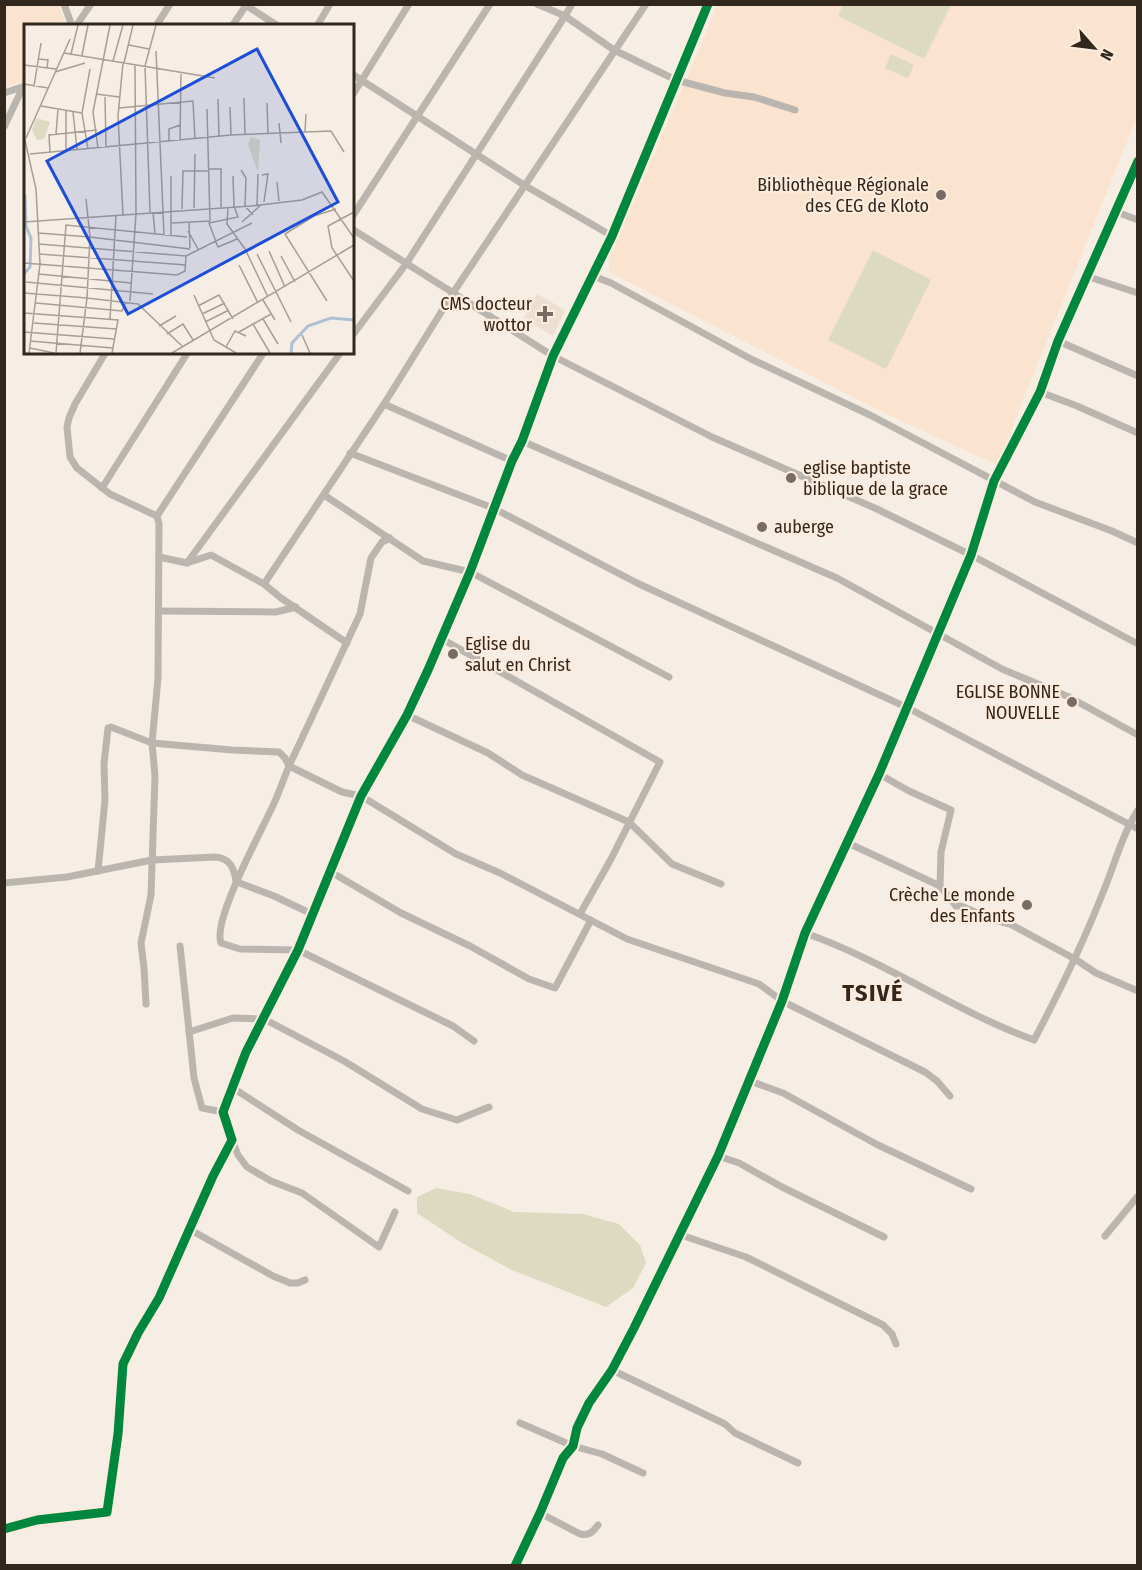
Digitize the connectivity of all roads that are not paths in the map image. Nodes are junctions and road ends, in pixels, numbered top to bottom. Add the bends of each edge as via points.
1 (64, 4) edge
2 (91, 4) edge
3 (170, 4) edge
4 (330, 4) edge
5 (409, 4) edge
6 (490, 4) edge
7 (537, 4) edge
8 (572, 4) edge
9 (646, 4) edge
10 (708, 4) edge
11 (246, 5) edge
12 (565, 16) junction
13 (73, 24) edge
14 (76, 24) edge
15 (157, 24) edge
16 (233, 24) edge
17 (275, 24) edge
18 (318, 24) edge
19 (614, 50) junction
20 (354, 75) edge
21 (676, 80) junction
22 (362, 81) junction
23 (24, 86) edge
24 (4, 93) edge
25 (354, 93) edge
26 (795, 110) dead end
27 (419, 116) junction
28 (4, 127) edge
29 (477, 153) junction
30 (1137, 161) edge
31 (524, 185) junction
32 (1114, 211) junction
33 (354, 214) edge
34 (1137, 220) edge
35 (354, 230) edge
36 (612, 236) junction
37 (406, 264) junction
38 (593, 276) junction
39 (1086, 276) junction
40 (453, 293) junction
41 (1137, 293) edge
42 (354, 333) edge
43 (1058, 341) junction
44 (105, 354) edge
45 (187, 354) edge
46 (263, 354) edge
47 (340, 354) edge
48 (553, 356) junction
49 (1137, 376) edge
50 (1040, 392) junction
51 (384, 404) junction
52 (1137, 433) edge
53 (522, 441) junction
54 (350, 453) junction
55 (512, 461) junction
56 (994, 481) junction
57 (102, 488) junction
58 (324, 495) junction
59 (493, 508) junction
60 (157, 516) junction
61 (390, 538) junction
62 (1137, 543) edge
63 (971, 555) junction
64 (159, 557) junction
65 (187, 563) junction
66 (470, 572) junction
67 (264, 584) junction
68 (296, 607) junction
69 (159, 611) junction
70 (939, 634) junction
71 (442, 639) junction
72 (347, 643) junction
73 (1137, 644) edge
74 (669, 677) dead end
75 (906, 707) junction
76 (407, 715) junction
77 (1137, 735) edge
78 (152, 742) junction
79 (289, 766) junction
80 (879, 774) junction
81 (361, 796) junction
82 (1137, 810) edge
83 (629, 822) junction
84 (1129, 824) junction
85 (1137, 829) edge
86 (848, 843) junction
87 (152, 860) junction
88 (98, 871) junction
89 (330, 872) junction
90 (237, 882) junction
91 (4, 883) edge
92 (721, 884) dead end
93 (940, 886) junction
94 (312, 914) junction
95 (580, 914) junction
96 (591, 920) junction
97 (805, 933) junction
98 (180, 946) dead end
99 (298, 950) junction
100 (1075, 959) junction
101 (1137, 991) edge
102 (782, 1001) junction
103 (146, 1004) dead end
104 (264, 1019) junction
105 (189, 1032) junction
106 (474, 1041) dead end
107 (750, 1081) junction
108 (233, 1088) junction
109 (950, 1096) dead end
110 (489, 1107) dead end
111 (223, 1112) junction
112 (232, 1140) junction
113 (718, 1156) junction
114 (971, 1189) dead end
115 (408, 1191) dead end
116 (1137, 1196) edge
117 (395, 1212) dead end
118 (189, 1229) junction
119 (681, 1235) junction
120 (1105, 1236) dead end
121 (884, 1237) dead end
122 (305, 1280) dead end
123 (896, 1344) dead end
124 (612, 1370) junction
125 (520, 1423) dead end
126 (573, 1446) junction
127 (798, 1463) dead end
128 (643, 1473) dead end
129 (540, 1513) junction
130 (598, 1525) dead end
131 (4, 1529) edge
132 (515, 1566) edge

1 - 13 street
2 - 14 street
3 - 15 street
4 - 18 street
5 - 22 street
6 - 27 street
7 - 12 street
8 - 12 street
9 - 19 street
10 - 21 street
11 - 16 street
11 - 17 street
12 - 19 street
12 - 29 street
19 - 21 street
19 - 31 street
20 - 22 street
21 - 26 street
21 - 36 street
22 - 25 street
22 - 27 street
23 - 24 street
23 - 28 street
27 - 29 street
27 - 33 street
29 - 31 street
29 - 37 street
30 - 32 street
31 - 36 street
31 - 40 street
32 - 34 street
32 - 39 street
35 - 37 street
36 - 38 street
37 - 40 street
37 - 42 street
38 - 48 street
38 - 56 street
39 - 41 street
39 - 43 street
40 - 48 street
40 - 51 street
43 - 49 street
43 - 50 street
44 - 57 street via 75,404 68,427 72,463
45 - 57 street
46 - 60 street
47 - 65 street
48 - 53 street
48 - 63 street via 712,437
50 - 52 street
50 - 56 street
51 - 54 street
51 - 55 street
53 - 55 street
53 - 70 street via 837,578
54 - 58 street
54 - 59 street
55 - 59 street
56 - 62 street
56 - 63 street
57 - 60 street
58 - 61 street
58 - 67 street
59 - 66 street
59 - 75 street via 637,583
60 - 64 street
61 - 66 street via 423,561
61 - 72 street via 382,542 371,558 360,614
63 - 70 street
63 - 73 street
64 - 65 street
64 - 69 street
65 - 67 street via 211,555
66 - 71 street
66 - 74 street
67 - 68 street
68 - 69 street via 276,612
68 - 72 street
69 - 78 street
70 - 75 street
70 - 77 street
71 - 76 street
71 - 83 street via 660,762
72 - 79 street
75 - 80 street
75 - 84 street
76 - 81 street
76 - 83 street via 488,753 522,775
78 - 79 street via 279,752
78 - 87 street
78 - 88 street via 111,727 106,732
79 - 81 street via 342,792
79 - 90 street
80 - 86 street
80 - 93 street via 951,810 941,852
81 - 89 street
81 - 95 street via 456,854
82 - 84 street
83 - 92 street via 672,864
83 - 95 street
84 - 85 street
84 - 100 street
86 - 93 street
86 - 97 street
87 - 88 street
87 - 90 street via 223,857 229,861
87 - 103 street via 151,895 141,943
88 - 91 street
89 - 94 street
89 - 96 street via 400,913 529,979 555,988
90 - 94 street
90 - 99 street via 223,922 221,943 240,949
93 - 100 street via 956,906 1010,924
94 - 99 street
95 - 96 street
96 - 102 street via 627,939 759,984
97 - 100 street via 836,944 1034,1040
97 - 102 street
98 - 105 street
99 - 104 street
99 - 106 street via 453,1026
100 - 101 street
102 - 107 street
102 - 109 street via 925,1072
104 - 105 street via 232,1018
104 - 108 street
104 - 110 street via 422,1109 457,1120
105 - 111 street via 202,1108
107 - 113 street
107 - 114 street via 783,1093 876,1144
108 - 111 street
108 - 115 street via 298,1130
111 - 112 street
112 - 117 street via 248,1167 271,1181 302,1192 379,1247
112 - 118 street
113 - 119 street
113 - 121 street
116 - 120 street
118 - 122 street via 273,1276 290,1283
118 - 131 street via 159,1298 123,1364 107,1512 37,1520
119 - 123 street via 746,1257 883,1325
119 - 124 street
124 - 126 street via 589,1403
124 - 127 street
125 - 126 street
126 - 128 street
126 - 129 street via 563,1458
129 - 130 street via 580,1534 587,1535
129 - 132 street

